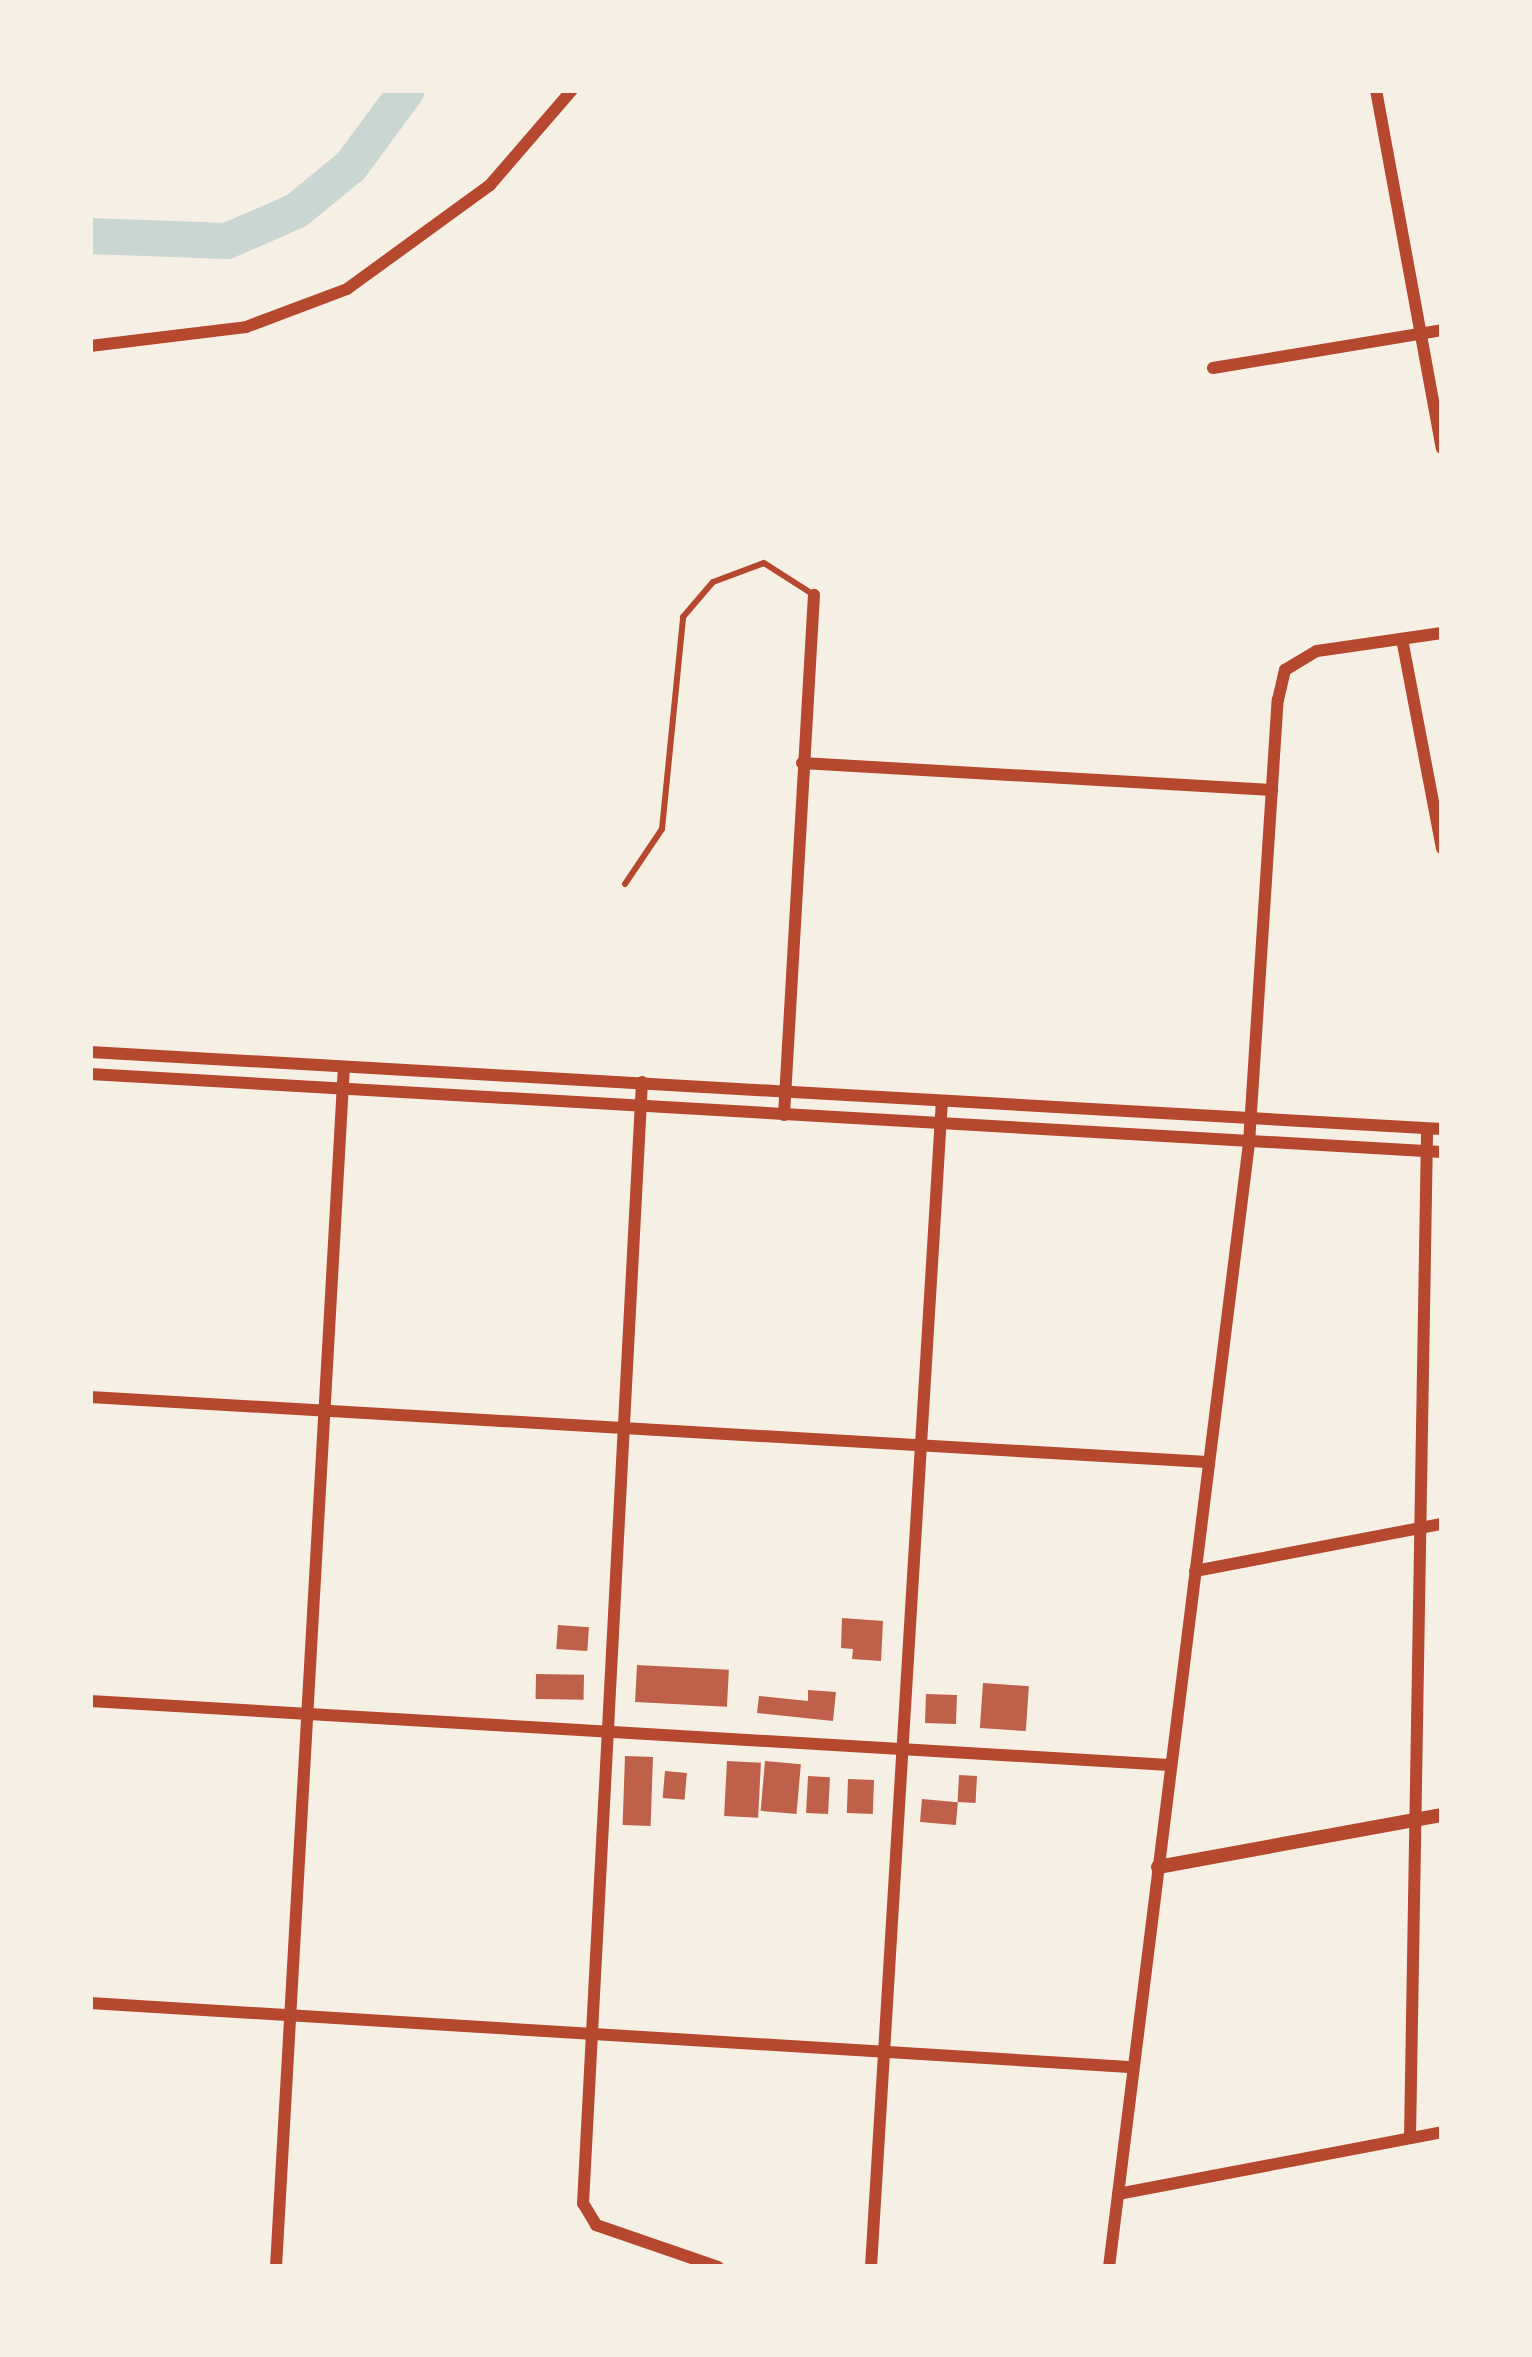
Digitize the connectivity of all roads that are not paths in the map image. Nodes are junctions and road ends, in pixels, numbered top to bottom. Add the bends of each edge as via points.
1 (572, 90) edge
2 (1376, 90) edge
3 (1442, 330) edge
4 (1422, 334) junction
5 (90, 346) edge
6 (1213, 368) dead end
7 (1442, 448) edge
8 (814, 595) joint
9 (1442, 632) edge
10 (1402, 639) junction
11 (802, 764) junction
12 (1272, 790) junction
13 (1442, 848) edge
14 (625, 884) dead end
15 (90, 1052) edge
16 (344, 1067) junction
17 (90, 1074) edge
18 (643, 1082) junction
19 (343, 1088) junction
20 (785, 1093) junction
21 (942, 1101) junction
22 (641, 1106) junction
23 (784, 1115) junction
24 (1252, 1120) junction
25 (940, 1124) junction
26 (1435, 1129) edge
27 (1250, 1143) junction
28 (1426, 1151) junction
29 (1442, 1152) edge
30 (90, 1396) edge
31 (327, 1411) junction
32 (625, 1430) junction
33 (921, 1444) junction
34 (1207, 1462) junction
35 (1442, 1525) edge
36 (1420, 1528) junction
37 (1195, 1571) junction
38 (90, 1701) edge
39 (313, 1714) junction
40 (612, 1730) junction
41 (904, 1749) junction
42 (1169, 1765) junction
43 (1442, 1815) edge
44 (1414, 1819) junction
45 (1158, 1867) junction
46 (90, 2003) edge
47 (294, 2018) junction
48 (590, 2035) junction
49 (889, 2053) junction
50 (1129, 2067) junction
51 (1442, 2132) edge
52 (1409, 2138) junction
53 (1118, 2194) junction
54 (276, 2267) edge
55 (718, 2267) edge
56 (871, 2267) edge
57 (1109, 2267) edge

1 - 5 street via 490,185 347,290 245,327
2 - 4 street
3 - 4 street
4 - 6 street
4 - 7 street
8 - 11 street
8 - 14 lane via 764,563 713,582 682,617 662,829
9 - 10 street
10 - 12 street via 1317,651 1285,670
10 - 13 street
11 - 12 street
11 - 20 street
12 - 24 street
15 - 16 street
16 - 18 street
16 - 19 street
17 - 19 street
18 - 20 street
18 - 22 street
19 - 22 street
19 - 31 street
20 - 21 street
20 - 23 street
21 - 24 street
21 - 25 street
22 - 23 street
22 - 32 street
23 - 25 street
24 - 26 street
24 - 27 street
25 - 27 street
25 - 33 street
26 - 28 street
27 - 28 street
27 - 34 street
28 - 29 street
28 - 36 street
30 - 31 street
31 - 32 street
31 - 39 street
32 - 33 street
32 - 40 street
33 - 34 street
33 - 41 street
34 - 37 street
35 - 36 street
36 - 37 street
36 - 44 street
37 - 42 street
38 - 39 street
39 - 40 street
39 - 47 street
40 - 41 street
40 - 48 street
41 - 42 street
41 - 49 street
42 - 45 street
43 - 44 street
44 - 45 street
44 - 52 street
45 - 50 street
46 - 47 street
47 - 48 street
47 - 54 street
48 - 49 street
48 - 55 street via 587,2218
49 - 50 street
49 - 56 street
50 - 53 street
51 - 52 street
52 - 53 street
53 - 57 street

